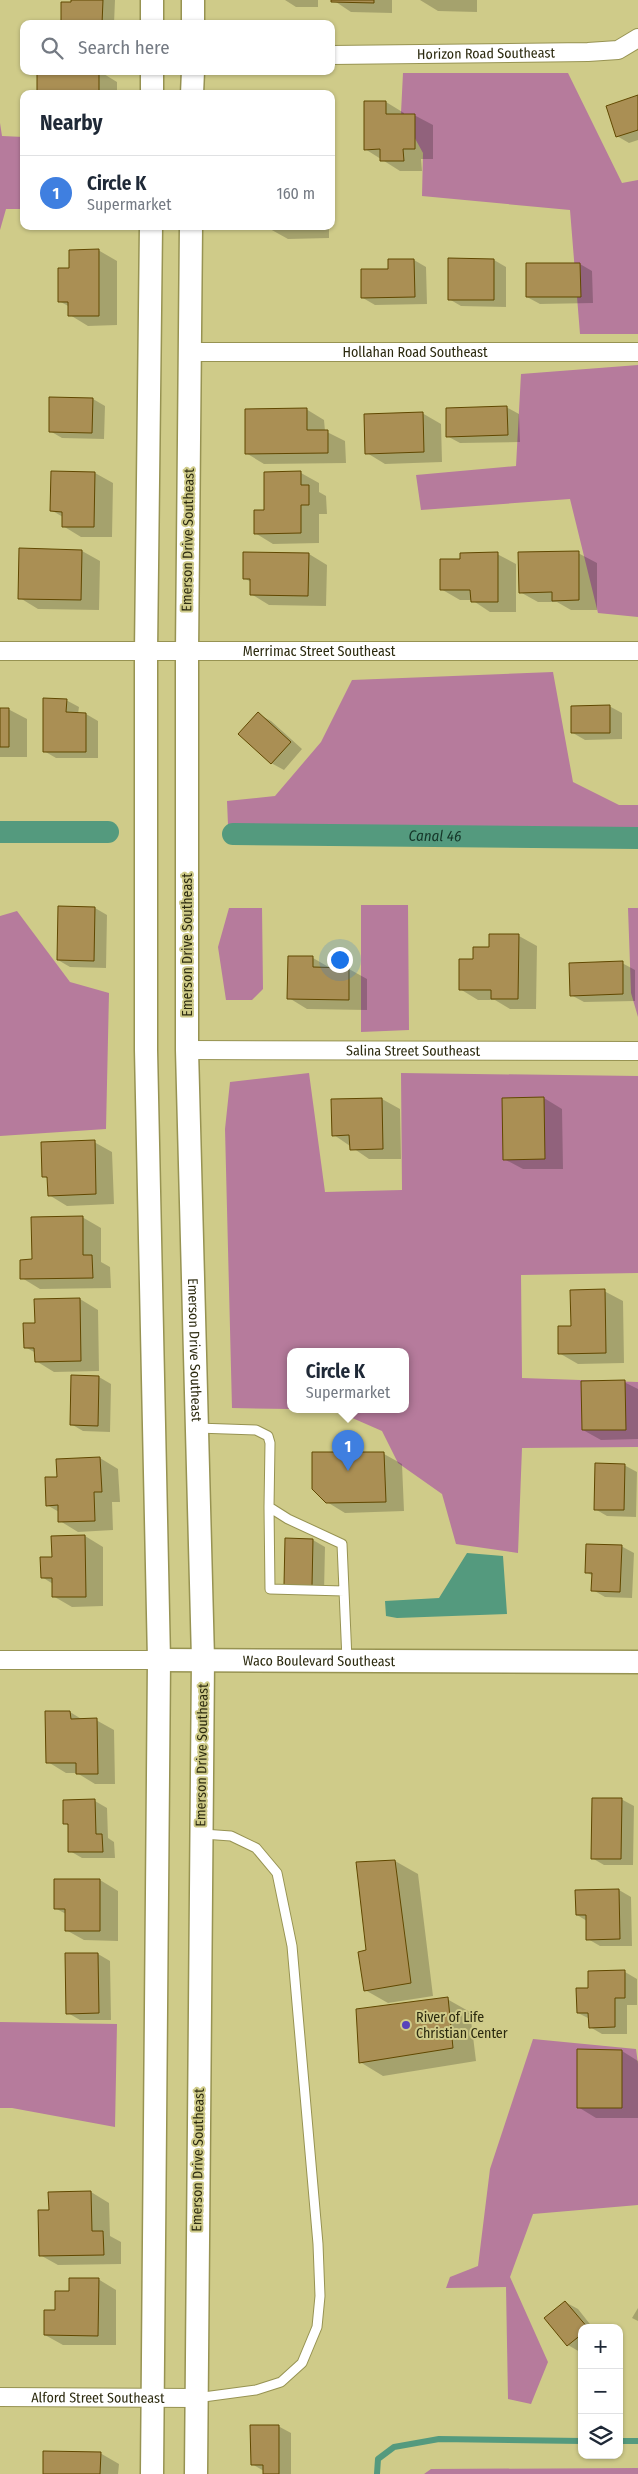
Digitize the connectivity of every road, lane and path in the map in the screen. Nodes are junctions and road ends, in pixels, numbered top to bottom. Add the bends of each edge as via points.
1 (152, 0) edge
2 (193, 0) edge
3 (152, 20) edge
4 (193, 20) edge
5 (638, 38) edge
6 (335, 55) edge
7 (152, 75) edge
8 (193, 75) edge
9 (152, 90) edge
10 (192, 90) edge
11 (151, 230) edge
12 (192, 230) edge
13 (190, 352) junction
14 (638, 352) edge
15 (0, 651) edge
16 (638, 651) edge
17 (146, 652) junction
18 (187, 652) junction
19 (187, 1050) junction
20 (638, 1051) edge
21 (197, 1428) junction
22 (269, 1507) junction
23 (344, 1591) junction
24 (203, 1659) junction
25 (0, 1660) edge
26 (159, 1660) junction
27 (346, 1660) junction
28 (638, 1662) edge
29 (201, 1834) junction
30 (0, 2397) edge
31 (152, 2397) junction
32 (196, 2398) junction
33 (152, 2474) edge
34 (196, 2474) edge

1 - 3 street
2 - 4 street
5 - 6 street, Horizon Road Southeast via 618,50 588,52
7 - 9 street
8 - 10 street
11 - 17 street
12 - 13 street, Emerson Drive Southeast
13 - 14 street, Hollahan Road Southeast
13 - 18 street, Emerson Drive Southeast
15 - 17 street, Merrimac Street Southeast
16 - 18 street, Merrimac Street Southeast
17 - 18 street, Merrimac Street Southeast
17 - 26 street via 146,1050
18 - 19 street, Emerson Drive Southeast
19 - 20 street, Salina Street Southeast
19 - 21 street, Emerson Drive Southeast
21 - 22 lane via 256,1430 268,1436
21 - 24 street, Emerson Drive Southeast
22 - 23 lane via 342,1544
22 - 23 lane via 270,1589
23 - 27 lane
24 - 26 street, Waco Boulevard Southeast
24 - 27 street, Waco Boulevard Southeast
24 - 29 street, Emerson Drive Southeast
25 - 26 street, Waco Boulevard Southeast
26 - 31 street
27 - 28 street, Waco Boulevard Southeast
29 - 32 street, Emerson Drive Southeast
29 - 32 lane via 231,1836 256,1848 277,1873 292,1946 320,2296 317,2327 302,2362 281,2382 256,2390
30 - 31 street, Alford Street Southeast
31 - 32 street, Alford Street Southeast
31 - 33 street
32 - 34 street, Emerson Drive Southeast

